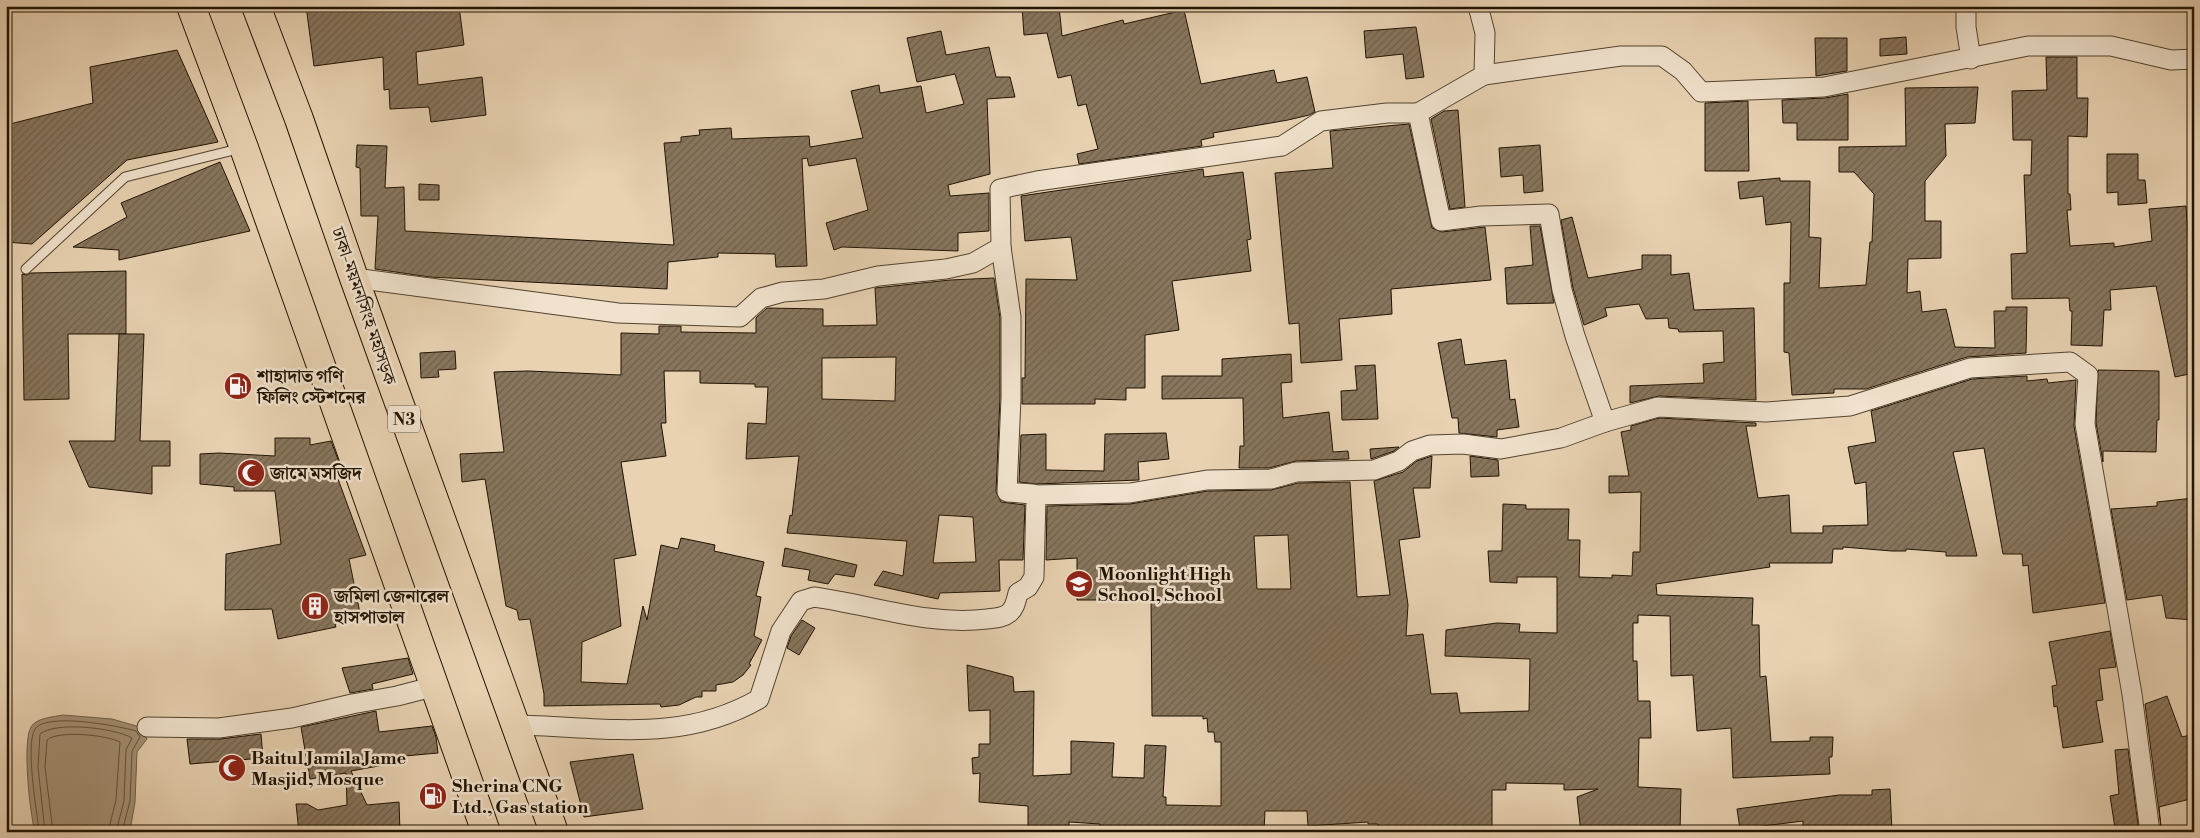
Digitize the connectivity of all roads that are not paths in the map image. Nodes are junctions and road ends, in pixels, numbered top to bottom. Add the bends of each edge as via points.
1 (191, 6) edge
2 (256, 6) edge
3 (1478, 6) edge
4 (1966, 6) edge
5 (1971, 59) junction
6 (2194, 59) edge
7 (1484, 75) junction
8 (1418, 113) junction
9 (244, 148) junction
10 (1001, 247) junction
11 (26, 269) dead end
12 (354, 278) junction
13 (1605, 422) junction
14 (1034, 495) junction
15 (436, 686) junction
16 (514, 725) junction
17 (147, 727) dead end
18 (486, 832) edge
19 (554, 832) edge
20 (2150, 832) edge

1 - 9 highway
2 - 12 highway, ঢাকা-ময়মনসিংহ মহাসড়ক / N3
3 - 7 street via 1485,33
4 - 5 street
5 - 6 street via 2028,46 2111,46 2171,60
5 - 7 street via 1824,87 1763,91 1702,92 1683,71 1662,56 1621,56
7 - 8 street
8 - 10 street via 1387,113 1321,121 1282,146 1047,179 1000,189
8 - 13 street via 1442,221 1549,214 1562,290
9 - 11 lane via 125,177
9 - 15 highway
10 - 12 street via 973,263 946,269 878,276 824,289 783,292 761,298 740,317 731,318 618,313
10 - 14 street via 1011,317 1007,492
12 - 16 highway, ঢাকা-ময়মনসিংহ মহাসড়ক / N3
13 - 14 street via 1562,438 1501,449 1463,444 1430,445 1374,470 1296,472 1271,479 1207,480 1130,493
13 - 20 street via 1658,407 1766,412 1850,406 1970,368 2070,362 2088,375 2085,424 2132,694
14 - 16 street via 1034,576 1028,587 1018,593 1014,608 1007,615 966,621 932,620 814,597 801,601 781,631 759,699 716,719 678,728 641,731
15 - 17 street via 292,718 219,728
15 - 18 highway
16 - 19 highway, ঢাকা-ময়মনসিংহ মহাসড়ক / N3

